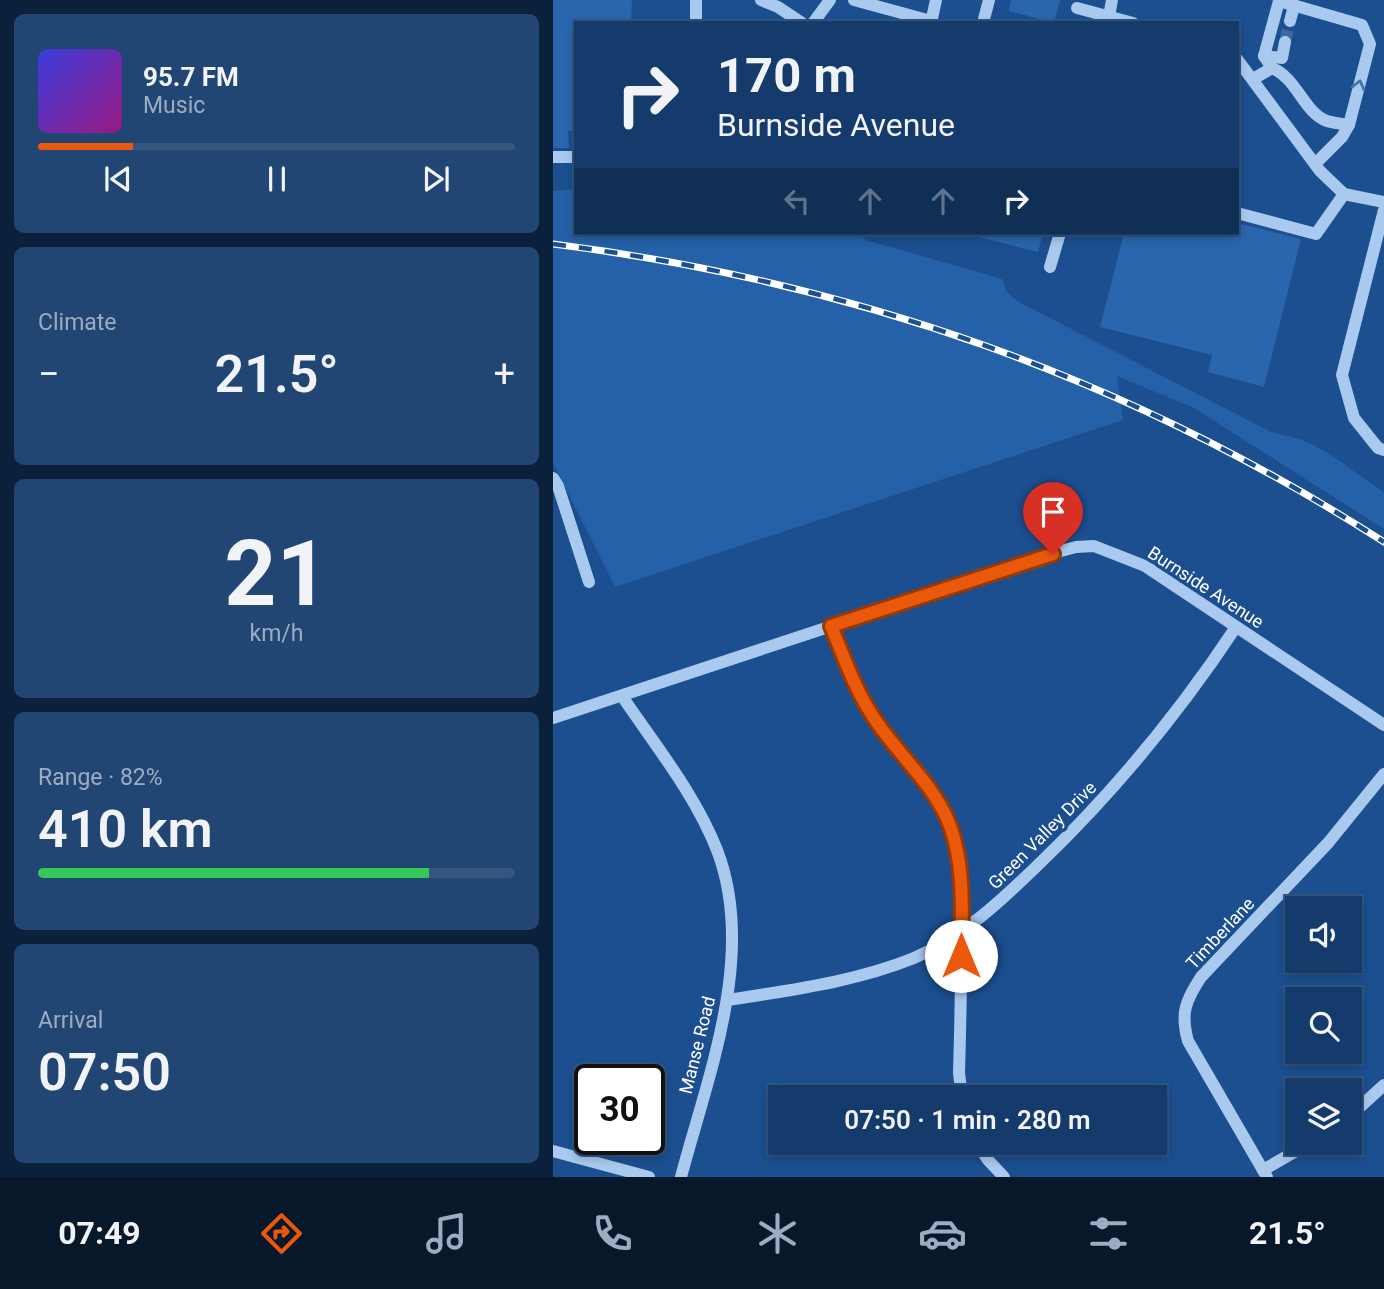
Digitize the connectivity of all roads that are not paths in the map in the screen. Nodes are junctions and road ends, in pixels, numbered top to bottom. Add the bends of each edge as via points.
1 (696, 0) edge
2 (761, 0) edge
3 (830, 0) edge
4 (854, 0) edge
5 (936, 0) edge
6 (989, 0) edge
7 (1112, 0) edge
8 (1294, 6) junction
9 (1077, 8) dead end
10 (1108, 19) edge
11 (696, 21) edge
12 (799, 21) edge
13 (814, 21) edge
14 (928, 21) edge
15 (931, 21) edge
16 (984, 21) edge
17 (1290, 21) tunnel mouth
18 (1285, 42) tunnel mouth
19 (1264, 56) junction
20 (1239, 62) edge
21 (1272, 68) junction
22 (1253, 79) junction
23 (1349, 125) junction
24 (553, 157) edge
25 (574, 157) edge
26 (1315, 164) junction
27 (1344, 194) junction
28 (1384, 202) edge
29 (1384, 210) edge
30 (1239, 214) edge
31 (1060, 235) edge
32 (1050, 267) dead end
33 (1384, 450) edge
34 (553, 478) edge
35 (589, 582) dead end
36 (831, 626) junction
37 (1236, 627) junction
38 (622, 696) junction
39 (553, 718) edge
40 (1384, 725) edge
41 (1384, 774) edge
42 (962, 932) junction
43 (728, 1000) junction
44 (961, 1085) edge
45 (1384, 1085) edge
46 (1362, 1105) edge
47 (553, 1151) edge
48 (985, 1155) edge
49 (1293, 1155) edge
50 (1265, 1174) edge
51 (649, 1177) edge
52 (681, 1177) edge
53 (1004, 1177) edge

1 - 11 street
2 - 12 street
3 - 13 street
4 - 14 street
5 - 15 street
6 - 16 street
7 - 10 street
8 - 17 street
8 - 19 street via 1279,1
23 -> 8 street via 1370,44 1367,33 1362,25
9 - 10 street
18 - 19 street via 1282,58
19 - 21 street
20 - 22 street
21 - 22 street
21 - 23 street via 1284,75 1317,115
22 - 26 street
23 - 26 street
24 - 25 street
26 - 27 street
27 - 28 street
27 - 30 street via 1316,234
29 - 33 street via 1342,375 1354,418
31 - 32 street
34 - 35 street
36 - 37 street, Burnside Avenue via 1076,547 1094,546 1145,566
36 - 38 street, Burnside Avenue
36 - 42 street via 873,718 922,777 950,825 961,888
37 - 40 street, Burnside Avenue
37 - 42 street, Green Valley Drive via 1190,695 1115,787 1005,898
38 - 39 street, Burnside Avenue
38 - 43 street, Manse Road via 685,790 717,851 732,935
41 - 50 street, Timberlane via 1188,997 1184,1028 1188,1041
42 - 43 street, Green Valley Drive via 915,958 874,971
42 - 44 street
43 - 52 street, Manse Road
45 - 46 street
47 - 51 street
48 - 53 street
49 - 50 street

